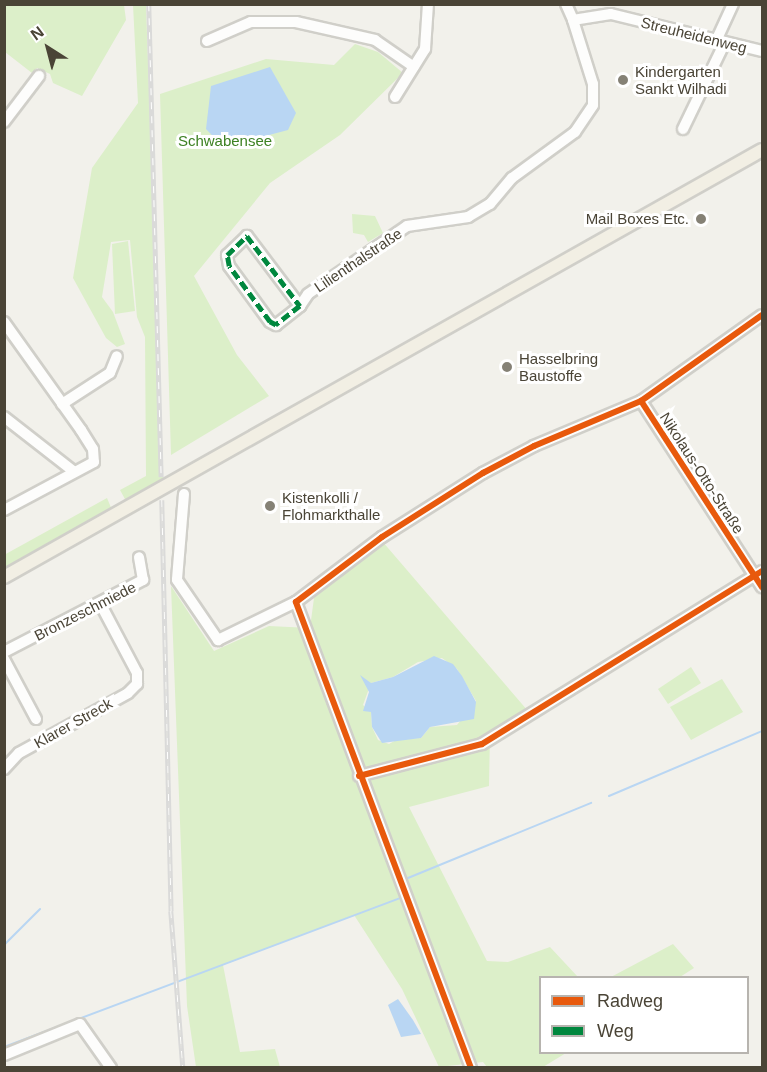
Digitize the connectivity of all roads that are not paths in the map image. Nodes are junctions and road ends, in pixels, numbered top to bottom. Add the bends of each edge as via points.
1 (428, 4) edge
2 (566, 4) edge
3 (733, 4) edge
4 (613, 9) edge
5 (573, 21) junction
6 (207, 41) dead end
7 (720, 42) junction
8 (762, 51) edge
9 (414, 67) junction
10 (39, 76) dead end
11 (395, 97) dead end
12 (6, 116) edge
13 (683, 129) dead end
14 (762, 150) edge
15 (300, 306) junction
16 (762, 315) edge
17 (4, 322) edge
18 (117, 356) dead end
19 (641, 401) junction
20 (62, 404) junction
21 (4, 417) edge
22 (73, 471) junction
23 (184, 494) dead end
24 (4, 510) edge
25 (138, 557) dead end
26 (759, 574) edge
27 (4, 577) edge
28 (762, 587) edge
29 (100, 603) junction
30 (296, 603) junction
31 (4, 652) edge
32 (4, 659) edge
33 (36, 719) dead end
34 (4, 769) edge
35 (358, 776) junction
36 (4, 1054) edge
37 (111, 1068) edge
38 (471, 1068) edge

1 - 9 street via 425,49
2 - 5 street
3 - 7 street
4 - 5 street, Streuheidenweg
4 - 7 street, Streuheidenweg
5 - 15 street, Lilienthalstraße via 593,84 592,105 575,132 512,178 479,211 453,220 407,226 308,294
6 - 9 street via 251,22 296,22 375,40
7 - 8 street, Streuheidenweg
7 - 13 street
9 - 11 street
10 - 12 street
14 - 27 main road
15 - 15 street, Lilienthalstraße via 276,325 270,322 229,266 227,255 247,236
16 - 19 street
17 - 20 street
18 - 20 street via 110,373
19 - 26 street, Nikolaus-Otto-Straße
19 - 30 street via 534,446 483,473 382,537
20 - 22 street via 93,449 94,462
21 - 22 street
22 - 24 street
23 - 30 street via 177,580 218,640
25 - 29 street, Bronzeschmiede via 143,580
26 - 28 street, Nikolaus-Otto-Straße
26 - 35 street via 482,744
29 - 31 street, Bronzeschmiede
29 - 34 street, Klarer Streck via 138,684 19,753
30 - 35 street
32 - 33 street
35 - 38 street
36 - 37 street via 80,1024

